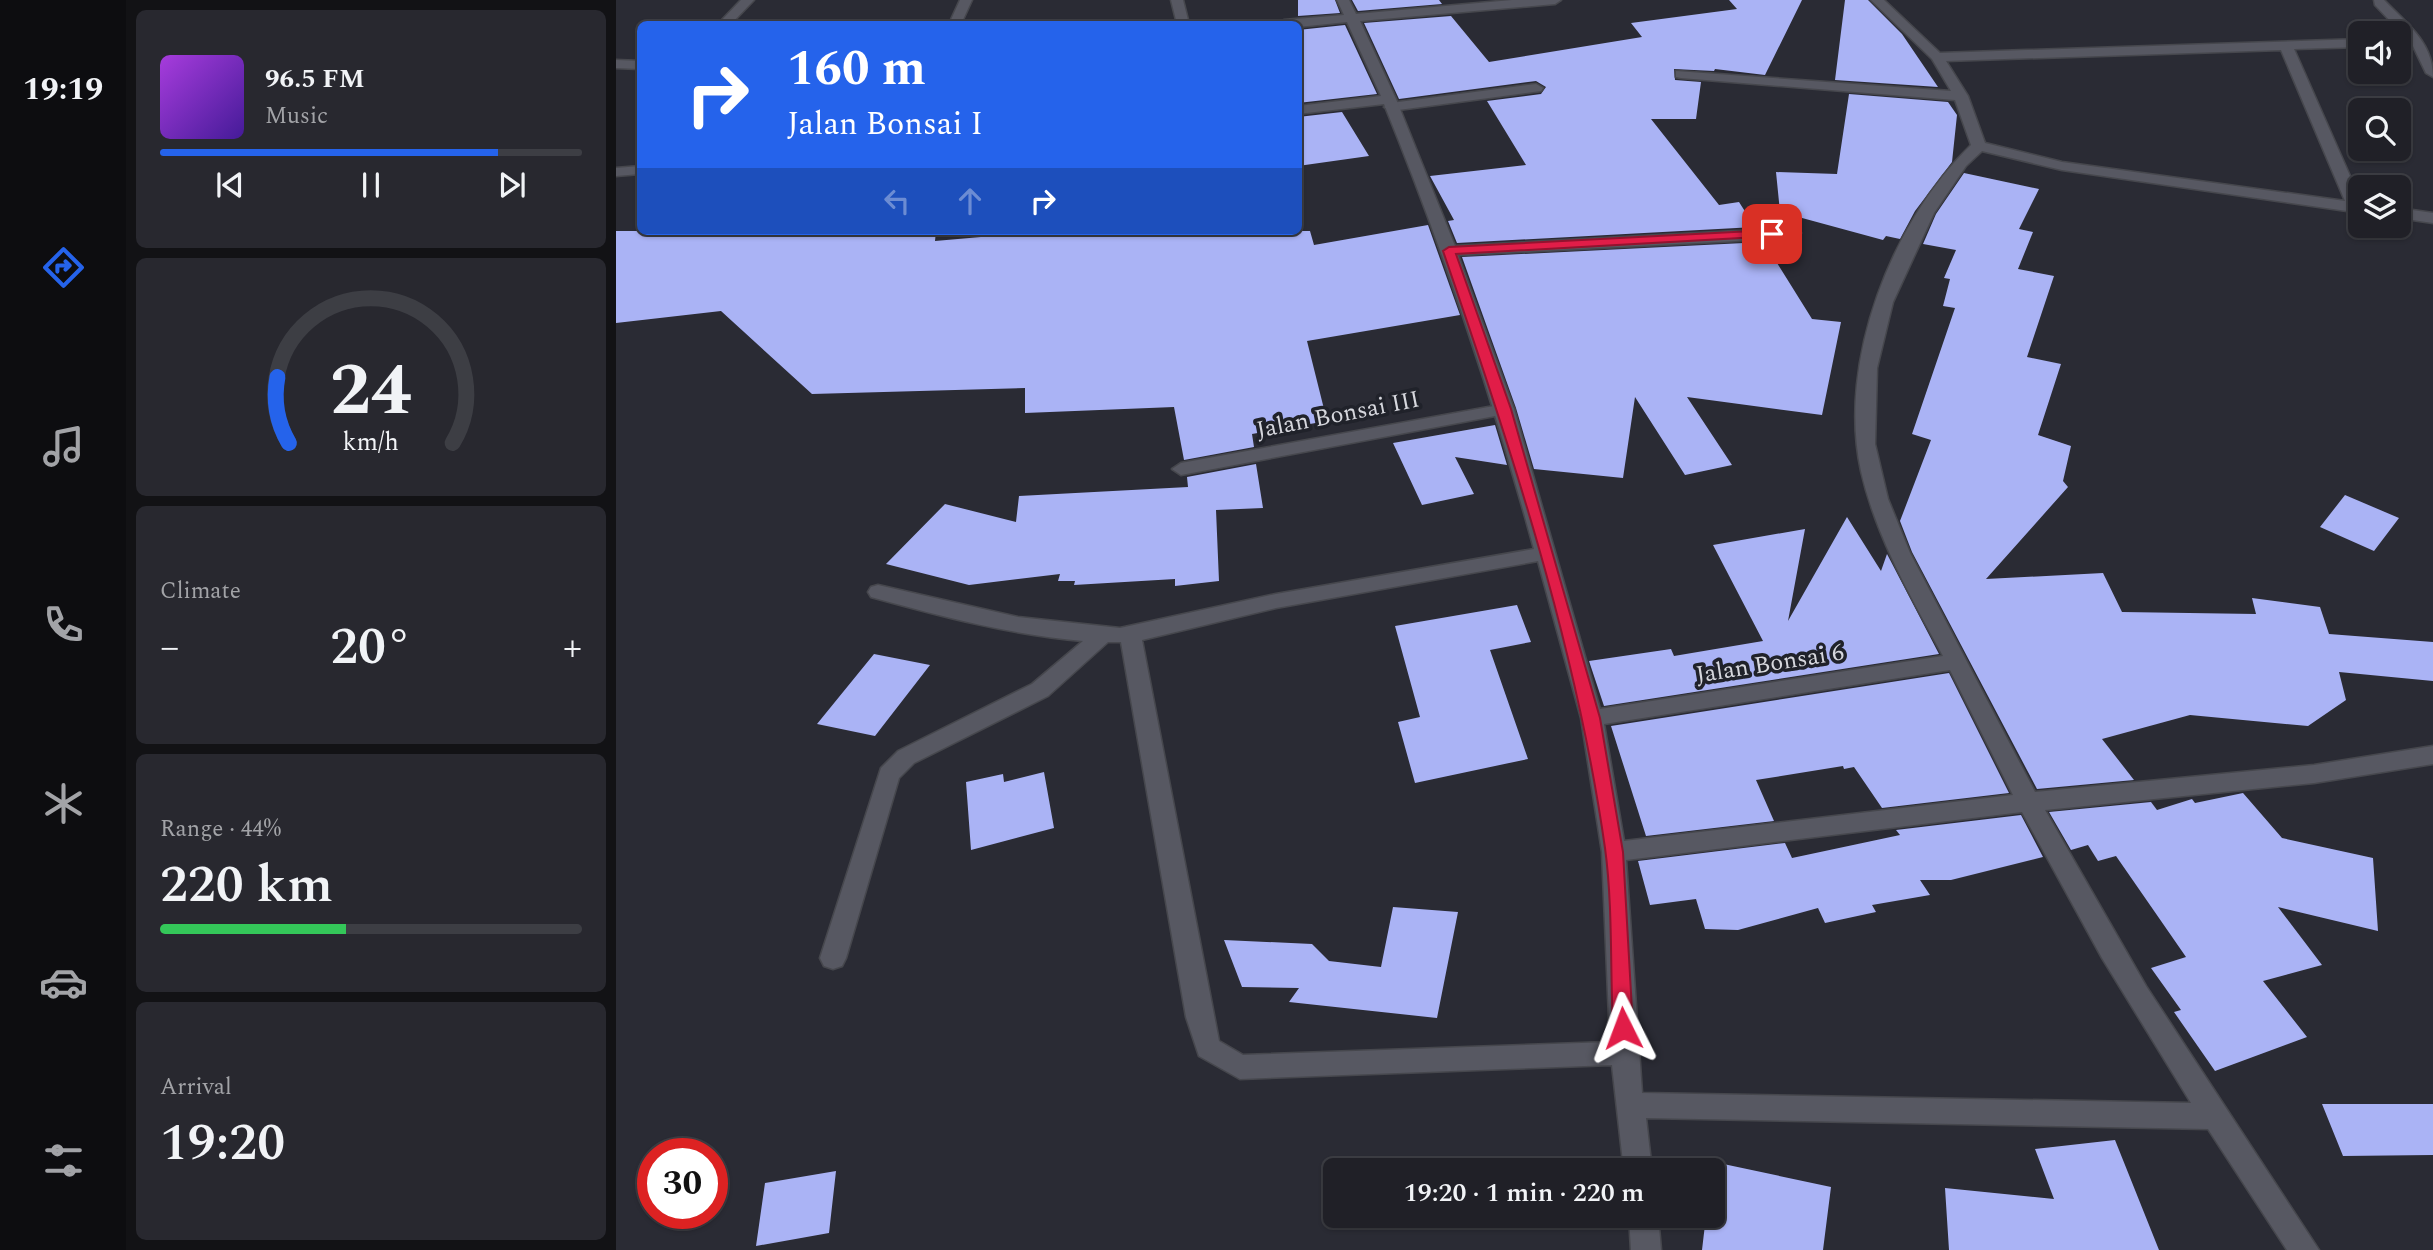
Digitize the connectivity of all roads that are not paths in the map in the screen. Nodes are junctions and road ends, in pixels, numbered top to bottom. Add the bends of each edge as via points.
1 (747, 0) edge
2 (966, 0) edge
3 (1177, 0) edge
4 (1555, 0) edge
5 (1877, 0) edge
6 (2379, 2) edge
7 (1348, 9) edge
8 (727, 21) edge
9 (956, 21) edge
10 (1183, 21) edge
11 (1297, 21) edge
12 (2411, 42) edge
13 (2418, 42) junction
14 (2433, 42) edge
15 (2348, 43) edge
16 (2285, 44) junction
17 (1937, 57) junction
18 (616, 64) edge
19 (637, 65) edge
20 (2433, 73) edge
21 (1681, 74) dead end
22 (1536, 88) dead end
23 (1961, 96) junction
24 (1390, 103) junction
25 (1302, 110) edge
26 (1979, 146) junction
27 (637, 170) edge
28 (616, 172) edge
29 (2348, 186) edge
30 (2348, 207) edge
31 (2411, 215) edge
32 (2433, 218) edge
33 (1793, 233) dead end
34 (1449, 251) junction
35 (1504, 409) junction
36 (1181, 469) dead end
37 (1547, 553) junction
38 (878, 592) dead end
39 (1116, 635) junction
40 (1957, 661) junction
41 (1592, 718) junction
42 (2433, 755) edge
43 (2029, 802) junction
44 (1614, 852) junction
45 (833, 958) dead end
46 (1624, 1054) junction
47 (1631, 1105) junction
48 (2215, 1116) junction
49 (1637, 1158) edge
50 (1644, 1228) edge
51 (1646, 1250) edge
52 (2304, 1250) edge

1 - 8 street
2 - 9 street
3 - 10 street
4 - 7 street
5 - 17 street
6 - 13 street
7 - 11 street
7 - 24 street
12 - 13 street
13 - 14 street
13 - 20 street
15 - 16 street
16 - 17 street
16 - 29 street
17 - 23 street
18 - 19 street
21 - 23 street
22 - 24 street
23 - 26 street
24 - 25 street
24 - 34 street
26 - 30 street via 2062,166
26 - 40 street via 1944,184 1888,294 1870,353 1865,410 1871,472 1894,536
27 - 28 street
31 - 32 street
33 - 34 street
34 - 35 street
35 - 36 street, Jalan Bonsai III
35 - 37 street
37 - 39 street
37 - 41 street
38 - 39 street via 958,612
39 - 45 street via 1040,690 906,757 889,774
39 - 46 street via 1208,1048 1240,1067
40 - 41 street, Jalan Bonsai 6
40 - 43 street
41 - 44 street
42 - 43 street via 2314,774
43 - 44 street
43 - 48 street via 2087,908
44 - 46 street
46 - 47 street
47 - 48 street
47 - 49 street
48 - 52 street
50 - 51 street

